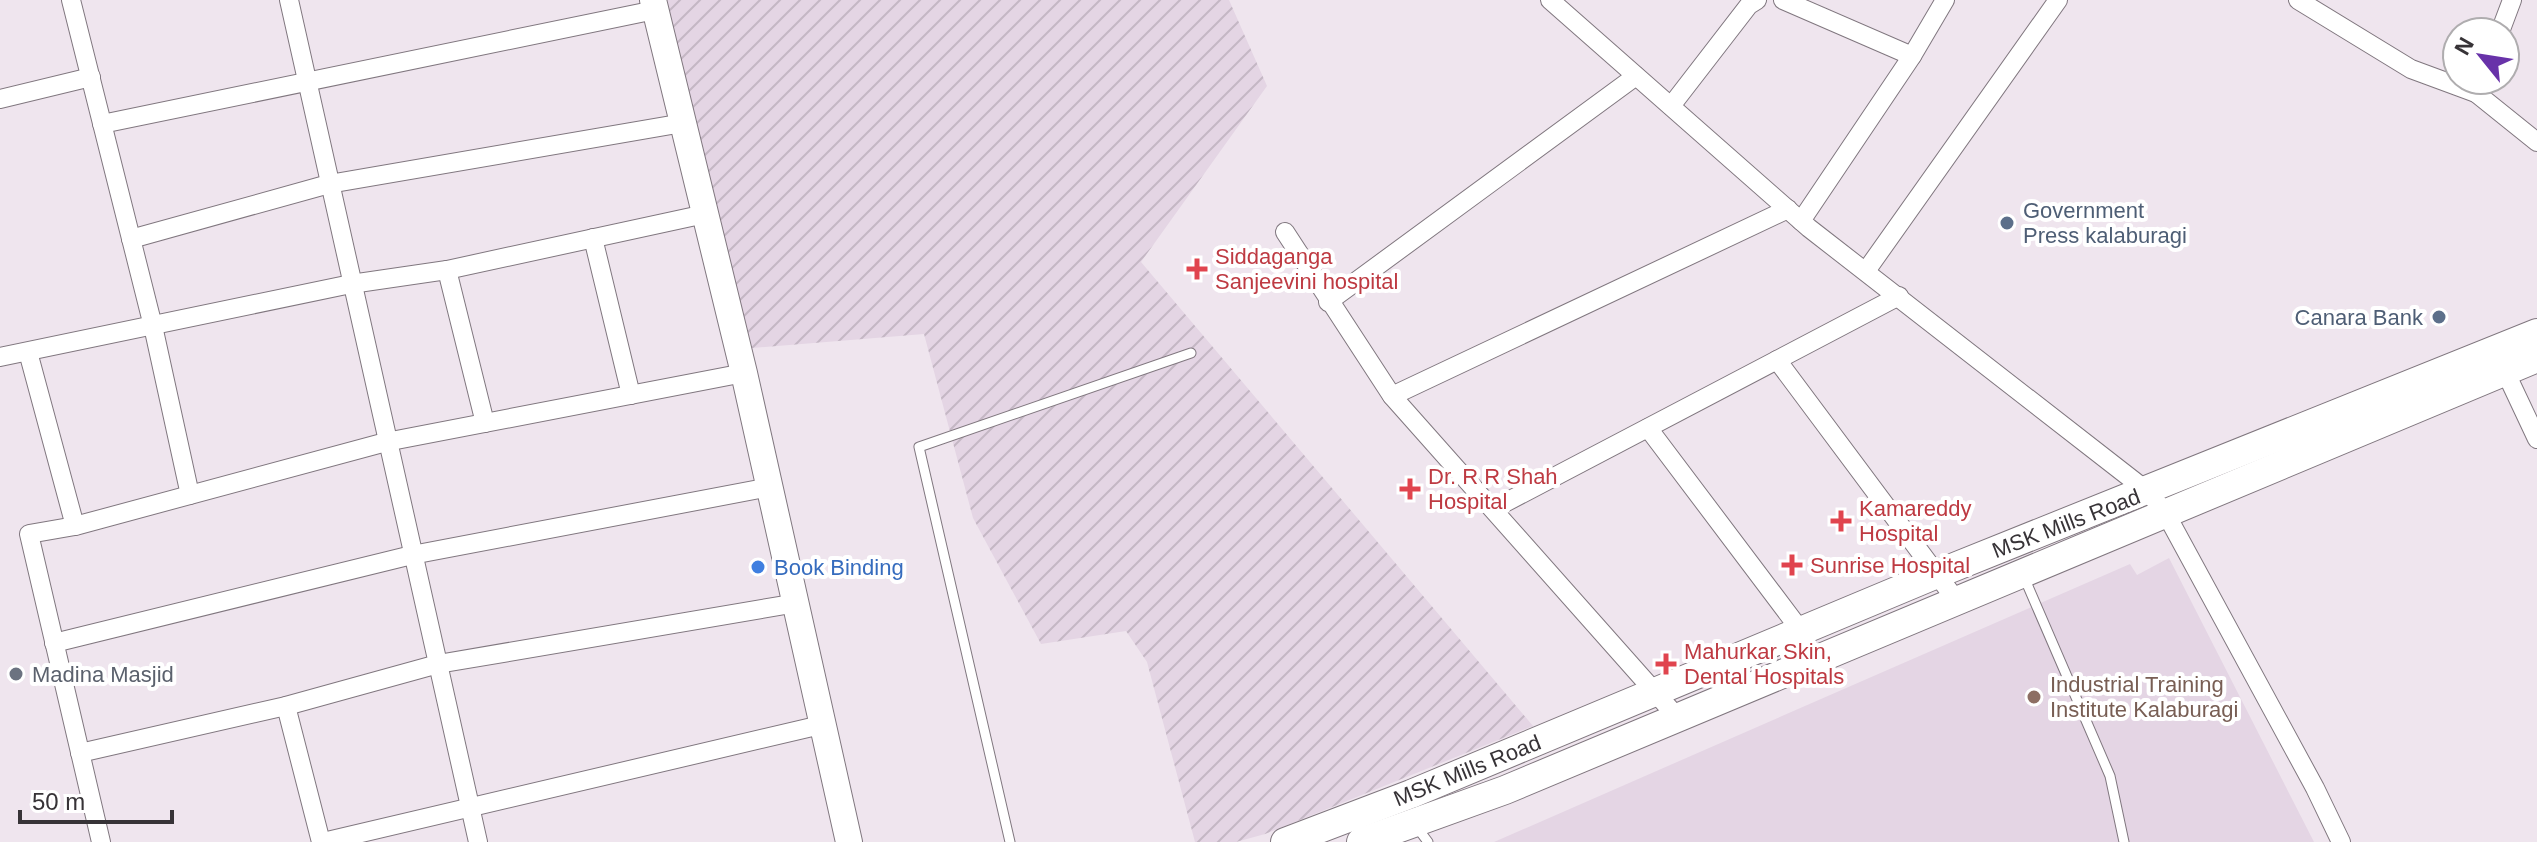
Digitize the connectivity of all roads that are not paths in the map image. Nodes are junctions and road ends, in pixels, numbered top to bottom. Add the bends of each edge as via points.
1 (71, 0) edge
2 (309, 0) edge
3 (1550, 0) edge
4 (1783, 0) edge
5 (1945, 0) edge
6 (2058, 0) edge
7 (2298, 0) edge
8 (1750, 2) edge
9 (290, 4) edge
10 (654, 5) edge
11 (1912, 56) junction
12 (1636, 76) junction
13 (91, 77) junction
14 (2441, 77) edge
15 (306, 81) junction
16 (2488, 96) edge
17 (0, 99) edge
18 (1671, 106) junction
19 (683, 123) junction
20 (102, 124) junction
21 (2537, 142) edge
22 (329, 184) junction
23 (705, 214) junction
24 (1795, 215) junction
25 (1285, 232) dead end
26 (593, 238) junction
27 (131, 239) junction
28 (447, 270) junction
29 (1866, 271) junction
30 (351, 284) junction
31 (1899, 296) junction
32 (1328, 302) junction
33 (153, 326) junction
34 (2537, 333) edge
35 (28, 352) junction
36 (1191, 353) dead end
37 (0, 357) edge
38 (2537, 358) edge
39 (1777, 360) junction
40 (2505, 371) junction
41 (744, 373) junction
42 (631, 395) junction
43 (1392, 396) junction
44 (485, 423) junction
45 (1648, 428) junction
46 (2537, 439) edge
47 (386, 442) junction
48 (770, 487) junction
49 (190, 495) junction
50 (2156, 502) junction
51 (1493, 509) junction
52 (75, 526) junction
53 (412, 555) junction
54 (2022, 572) junction
55 (1937, 574) junction
56 (1956, 600) junction
57 (797, 603) junction
58 (1801, 631) junction
59 (54, 643) junction
60 (438, 664) junction
61 (1656, 692) junction
62 (286, 706) junction
63 (1677, 717) junction
64 (825, 724) junction
65 (80, 753) junction
66 (471, 808) junction
67 (1421, 832) edge
68 (101, 842) edge
69 (322, 842) edge
70 (478, 842) edge
71 (849, 842) edge
72 (1010, 842) edge
73 (1285, 842) edge
74 (1361, 842) edge
75 (2124, 842) edge
76 (2341, 842) edge

1 - 13 street
2 - 9 street
3 - 12 street
4 - 11 street
5 - 11 street
6 - 29 street
7 - 14 street via 2411,69
8 - 18 street
9 - 15 street
10 - 15 street
10 - 19 street
11 - 24 street
12 - 18 street
12 - 32 street
13 - 17 street
13 - 20 street
15 - 20 street
15 - 22 street
16 - 21 street
18 - 24 street
19 - 22 street
19 - 23 street
20 - 27 street
22 - 27 street
22 - 30 street
23 - 26 street
23 - 41 street
24 - 29 street
24 - 43 street
25 - 32 street
26 - 28 street
26 - 42 street
27 - 33 street
28 - 30 street
28 - 44 street
29 - 31 street
30 - 33 street
30 - 47 street
31 - 39 street
31 - 50 street
32 - 43 street
33 - 35 street
33 - 49 street
34 - 50 main road, MSK Mills Road
35 - 37 street
35 - 52 street
36 - 72 lane via 919,447
38 - 40 main road, MSK Mills Road
39 - 45 street
39 - 55 street
40 - 46 street
40 - 50 main road, MSK Mills Road
41 - 42 street
41 - 48 street
42 - 44 street
43 - 51 street
44 - 47 street
45 - 51 street
45 - 58 street
47 - 49 street
47 - 53 street
48 - 53 street
48 - 57 street
49 - 52 street
50 - 54 main road, MSK Mills Road
50 - 55 main road, MSK Mills Road
50 - 76 street
51 - 61 street
52 - 59 street via 29,534
53 - 59 street
53 - 60 street
54 - 56 main road, MSK Mills Road
54 - 75 lane via 2110,776
55 - 56 street
55 - 58 main road, MSK Mills Road
56 - 63 main road, MSK Mills Road
57 - 60 street
57 - 64 street
58 - 61 main road, MSK Mills Road
59 - 65 street
60 - 62 street
60 - 66 street
61 - 63 street
61 - 73 main road, MSK Mills Road
62 - 65 street
62 - 69 street
63 - 67 main road, MSK Mills Road
64 - 66 street
64 - 71 street
65 - 68 street
66 - 69 street
66 - 70 street
67 - 74 main road, MSK Mills Road

